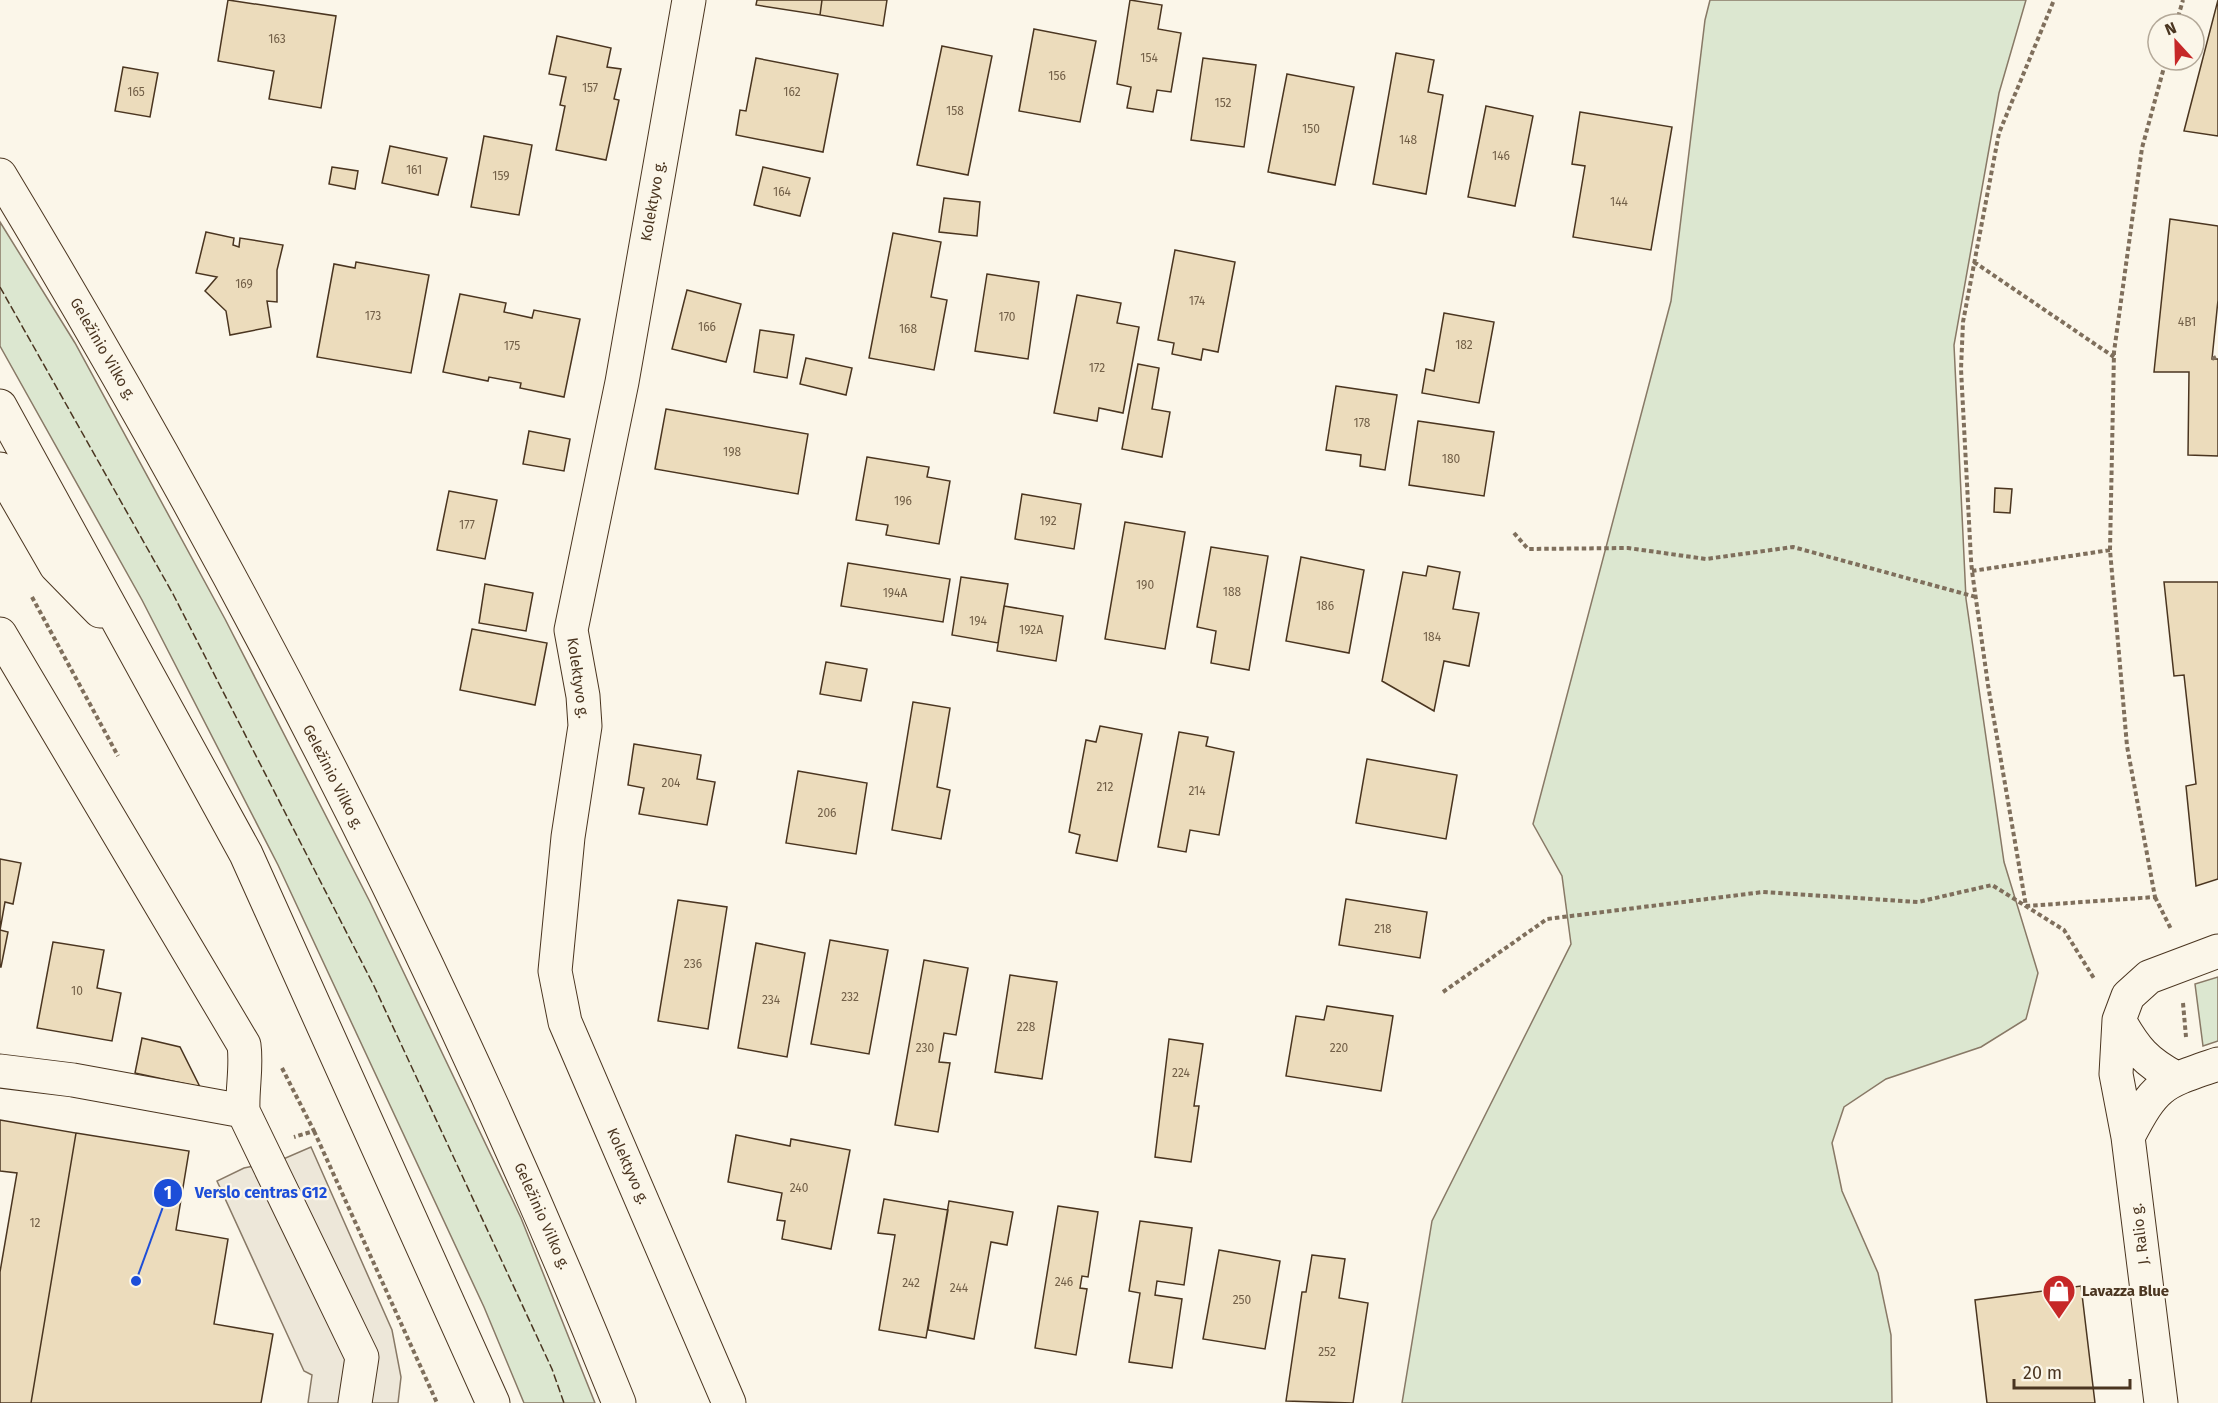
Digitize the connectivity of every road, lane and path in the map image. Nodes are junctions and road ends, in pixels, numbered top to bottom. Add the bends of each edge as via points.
1 (689, 0) edge
2 (2054, 0) edge
3 (2163, 72) edge
4 (0, 175) edge
5 (1974, 262) junction
6 (2218, 356) edge
7 (2114, 357) junction
8 (2212, 359) dead end
9 (0, 406) edge
10 (0, 469) edge
11 (1515, 533) dead end
12 (2110, 550) junction
13 (1972, 571) junction
14 (1976, 597) junction
15 (0, 634) edge
16 (128, 639) junction
17 (2155, 897) junction
18 (2026, 906) junction
19 (2172, 931) dead end
20 (2218, 951) edge
21 (2178, 964) junction
22 (1443, 992) dead end
23 (2119, 1020) junction
24 (0, 1071) edge
25 (2195, 1072) edge
26 (243, 1111) junction
27 (315, 1131) dead end
28 (2128, 1137) junction
29 (355, 1403) edge
30 (437, 1403) edge
31 (493, 1403) edge
32 (619, 1403) edge
33 (729, 1403) edge
34 (2161, 1403) edge

1 - 33 main road, Kolektyvo g. via 622,382 571,630 585,726 568,837 555,971 566,1022
2 - 5 path via 1999,133
3 - 7 path via 2142,148
4 - 32 main road, Geležinio Vilko g. via 216,547 348,807 477,1070 563,1263
5 - 7 path
5 - 13 path via 1963,322 1961,369
6 - 8 path
7 - 12 path
9 - 16 main road
10 - 16 main road via 56,566
11 - 14 path via 1528,549 1628,548 1706,559 1793,547
12 - 13 path
12 - 17 path via 2127,746
13 - 14 path
14 - 18 path
15 - 26 main road via 244,1045
16 - 31 main road via 246,854
17 - 18 path
17 - 19 path
18 - 22 path via 1992,885 1918,902 1763,892 1547,919
18 - 23 path via 2064,930
20 - 21 main road, J. Ralio g.
21 - 23 main road, J. Ralio g. via 2149,977 2127,996
21 - 25 path
23 - 25 main road via 2151,1065
23 - 28 main road, J. Ralio g. via 2116,1074
24 - 26 main road
25 - 28 main road via 2157,1089
26 - 29 main road via 362,1356
27 - 30 path
28 - 34 main road, J. Ralio g.

